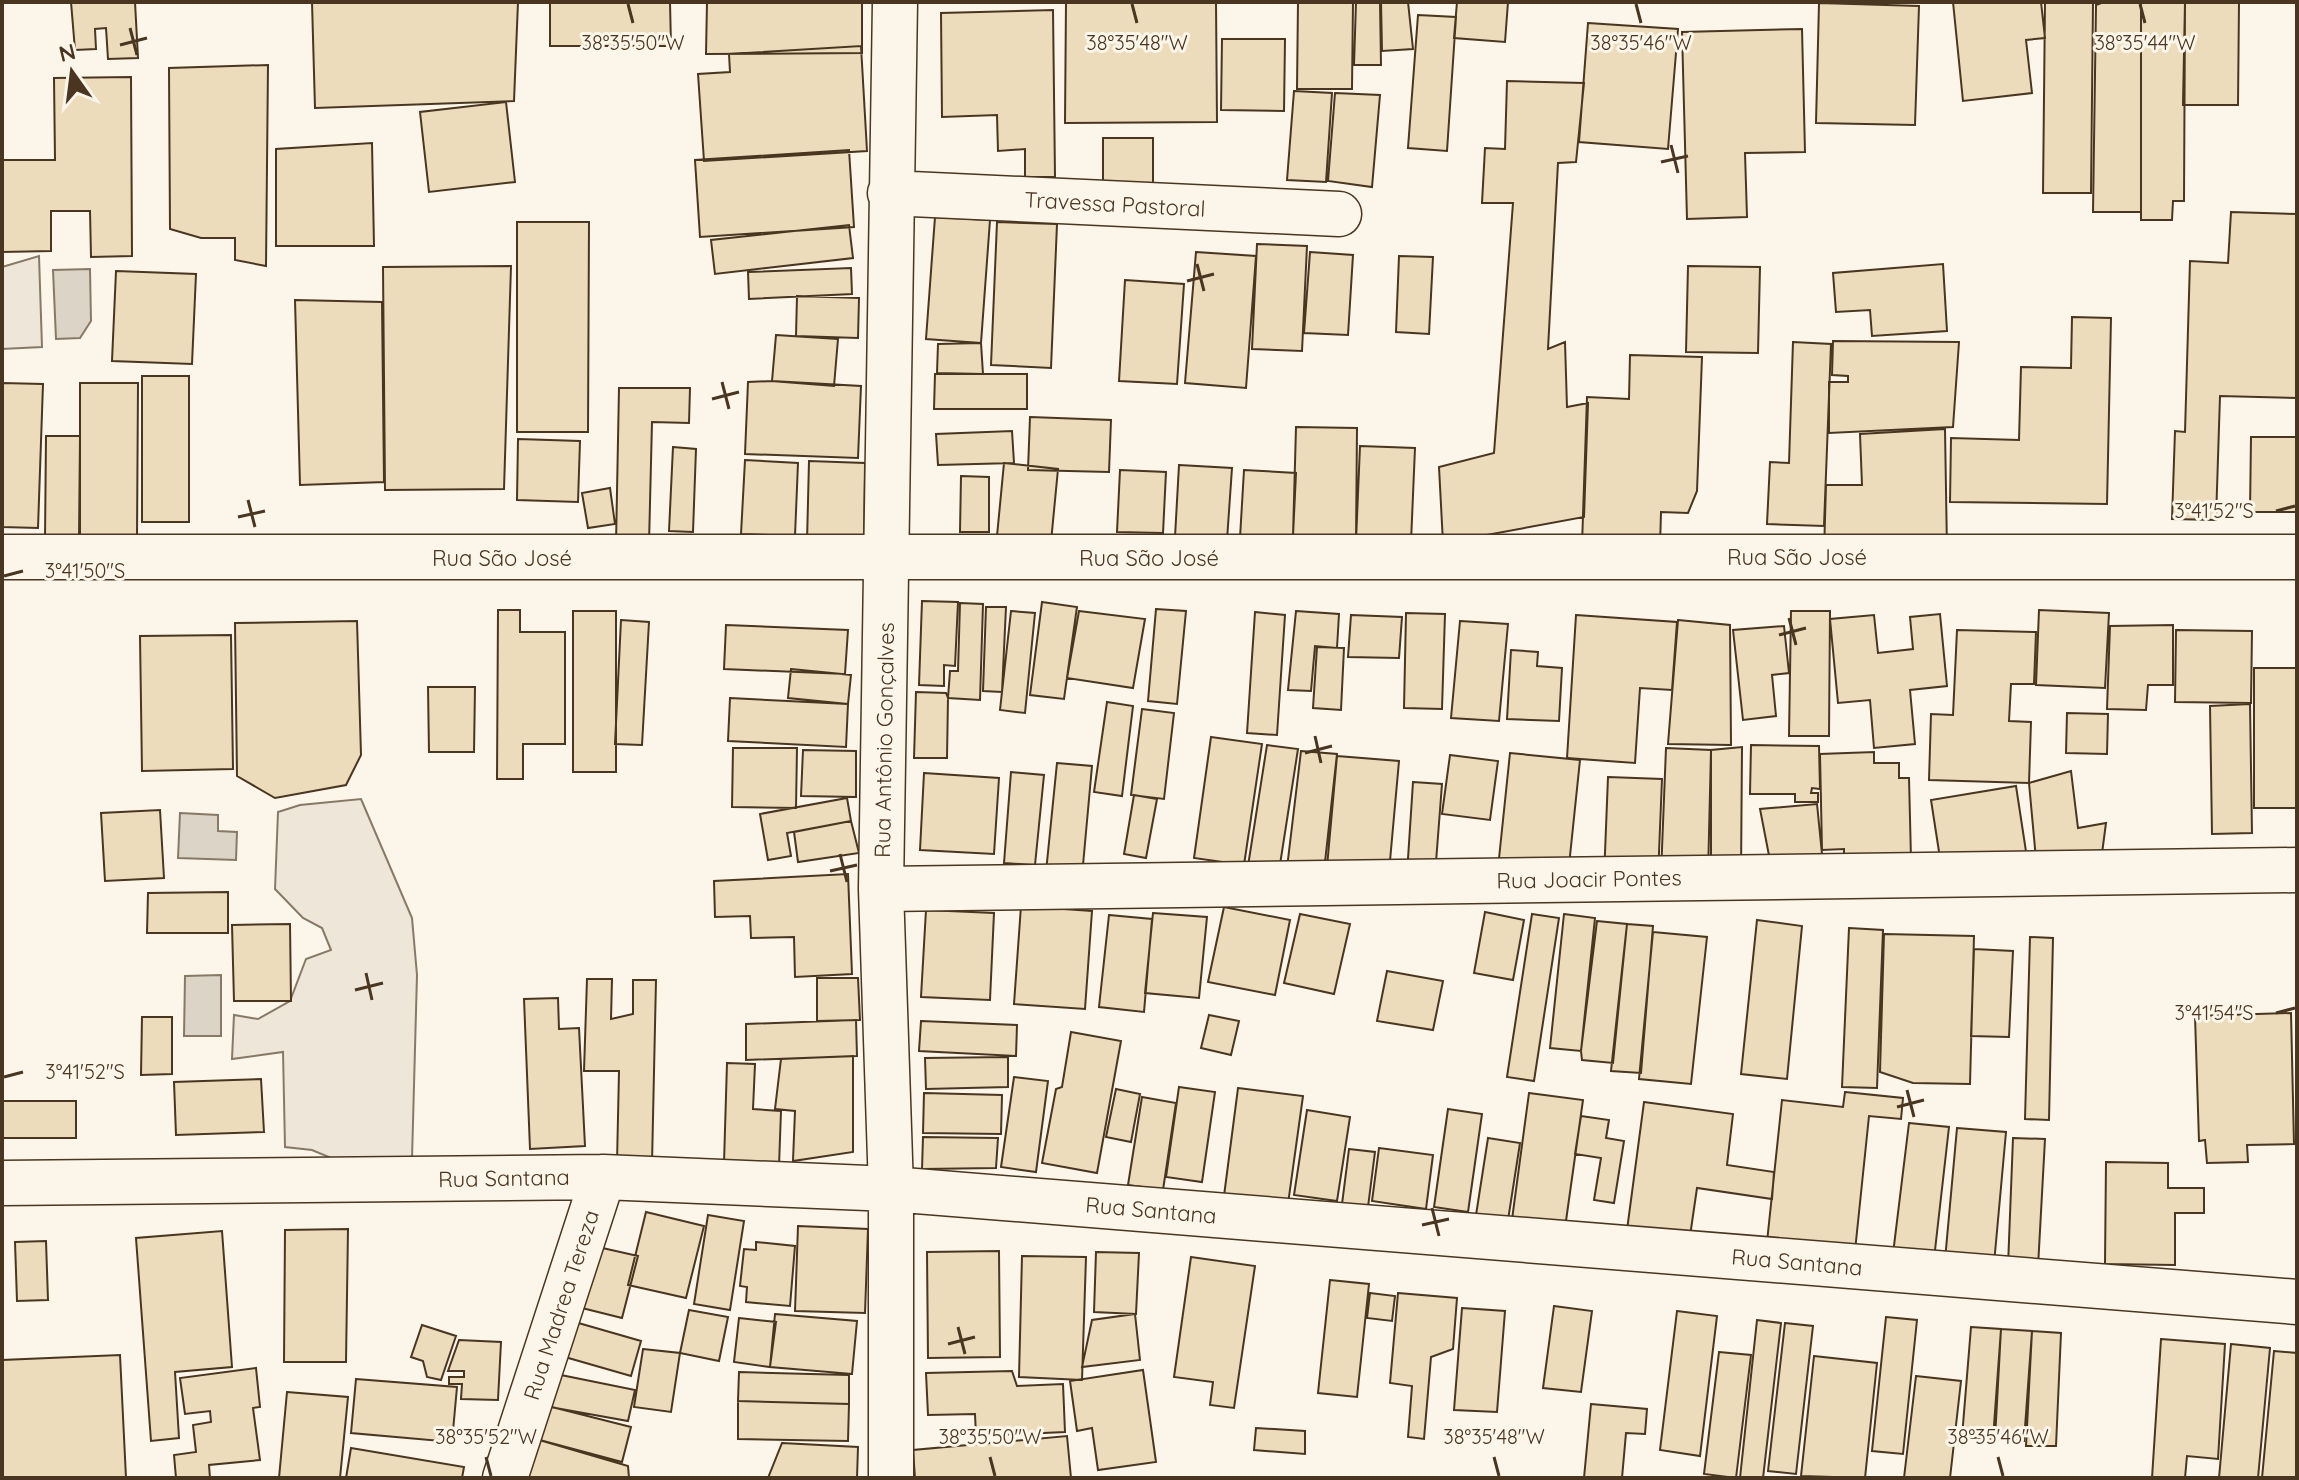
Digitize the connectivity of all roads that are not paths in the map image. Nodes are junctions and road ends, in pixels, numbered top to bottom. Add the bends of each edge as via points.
1 (895, 2) edge
2 (890, 193) junction
3 (1339, 214) dead end
4 (2, 557) edge
5 (2297, 557) edge
6 (888, 558) junction
7 (2297, 870) edge
8 (881, 889) junction
9 (603, 1177) junction
10 (2, 1183) edge
11 (891, 1189) junction
12 (2297, 1302) edge
13 (505, 1478) edge
14 (891, 1478) edge

1 - 2 street, Rua Antônio Gonçalves
2 - 3 street, Travessa Pastoral
2 - 6 street, Rua Antônio Gonçalves
4 - 6 street, Rua São José
5 - 6 street, Rua São José
6 - 8 street, Rua Antônio Gonçalves
7 - 8 street, Rua Joacir Pontes
8 - 11 street, Rua Antônio Gonçalves
9 - 10 street, Rua Santana
9 - 11 street, Rua Santana
9 - 13 street, Rua Madrea Tereza
11 - 12 street, Rua Santana
11 - 14 street, Rua Antônio Gonçalves

